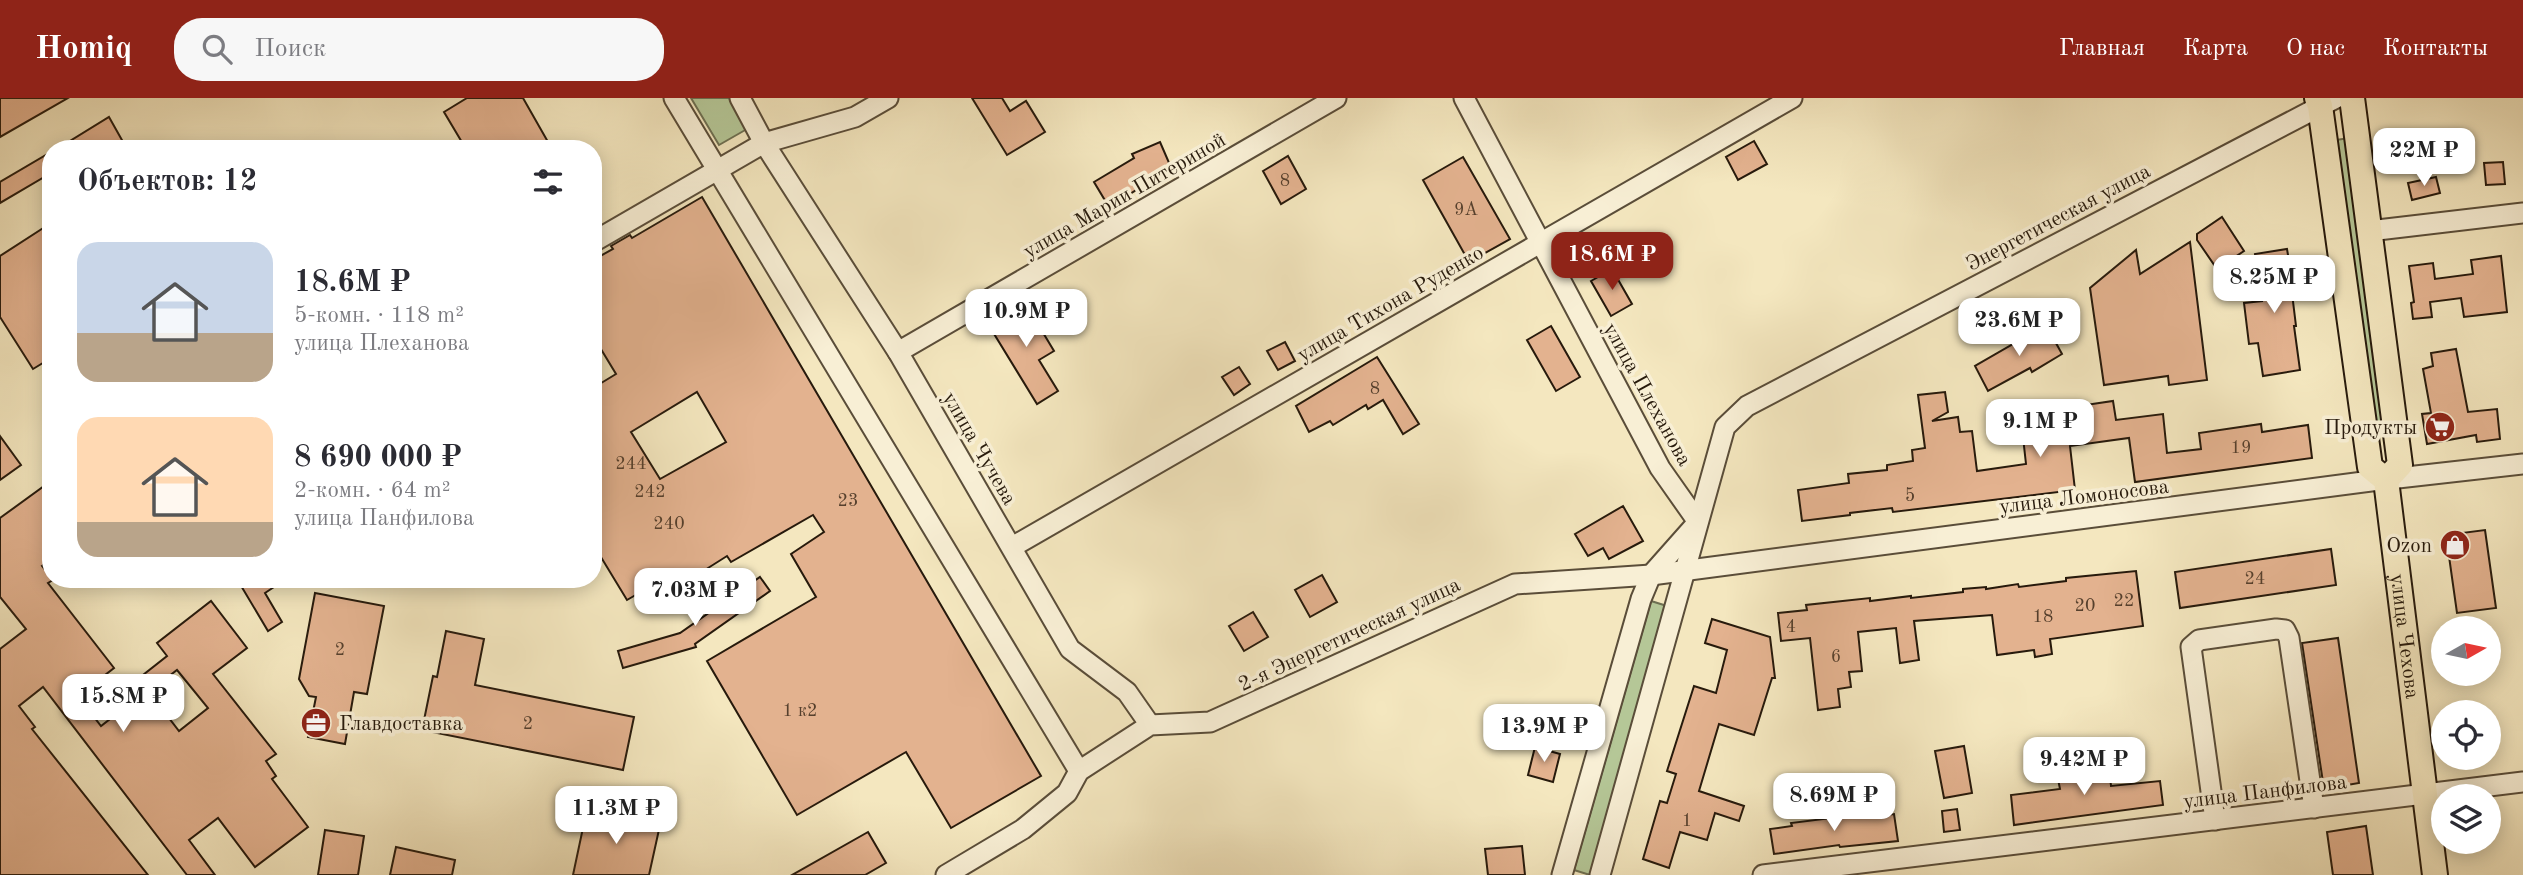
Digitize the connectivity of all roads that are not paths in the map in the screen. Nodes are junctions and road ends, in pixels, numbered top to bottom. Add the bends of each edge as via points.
1 (674, 98) edge
2 (740, 98) edge
3 (888, 98) edge
4 (1336, 98) edge
5 (1464, 98) edge
6 (1792, 98) edge
7 (2352, 98) edge
8 (2324, 101) edge
9 (764, 143) junction
10 (716, 170) junction
11 (2523, 213) edge
12 (2369, 232) junction
13 (602, 237) edge
14 (1541, 243) junction
15 (898, 352) junction
16 (2523, 464) edge
17 (2386, 480) junction
18 (1698, 522) junction
19 (1012, 547) junction
20 (1687, 569) junction
21 (1651, 575) junction
22 (1150, 724) junction
23 (1079, 771) junction
24 (2523, 782) edge
25 (2425, 794) junction
26 (2314, 808) junction
27 (2215, 820) junction
28 (946, 875) edge
29 (1562, 875) edge
30 (1600, 875) edge
31 (1763, 875) edge
32 (2435, 875) edge

1 - 10 street
2 - 9 street, улица Чучева
3 - 9 street via 855,117
4 - 15 street, улица Марии Питериной
5 - 14 street, улица Плеханова
6 - 14 street, улица Тихона Руденко
7 - 12 main road, улица Чехова
8 - 17 main road, улица Чехова via 2371,467
8 - 18 street, Энергетическая улица via 1746,406 1725,427
9 - 10 street
9 - 15 street, улица Чучева
10 - 13 street
10 - 23 street
11 - 12 street
12 - 17 main road, улица Чехова via 2400,465
14 - 18 street, улица Плеханова via 1660,468
14 - 19 street, улица Тихона Руденко
15 - 19 street, улица Чучева
16 - 17 street, улица Ломоносова
17 - 20 street, улица Ломоносова
17 - 25 main road, улица Чехова
18 - 20 street, Энергетическая улица
18 - 21 street, Энергетическая улица
19 - 22 street, улица Чучева via 1070,649 1127,692
20 - 21 street, улица Ломоносова
20 - 30 street, Энергетическая улица
21 - 22 street, 2-я Энергетическая улица via 1514,584 1210,722
21 - 29 street, Энергетическая улица
22 - 23 street
23 - 28 street via 1067,793 1023,829
24 - 25 street, улица Панфилова
25 - 26 street, улица Панфилова
25 - 32 main road, улица Чехова
26 - 27 street, улица Панфилова
26 - 27 street via 2289,638 2276,629 2199,640 2190,648
27 - 31 street, улица Панфилова

